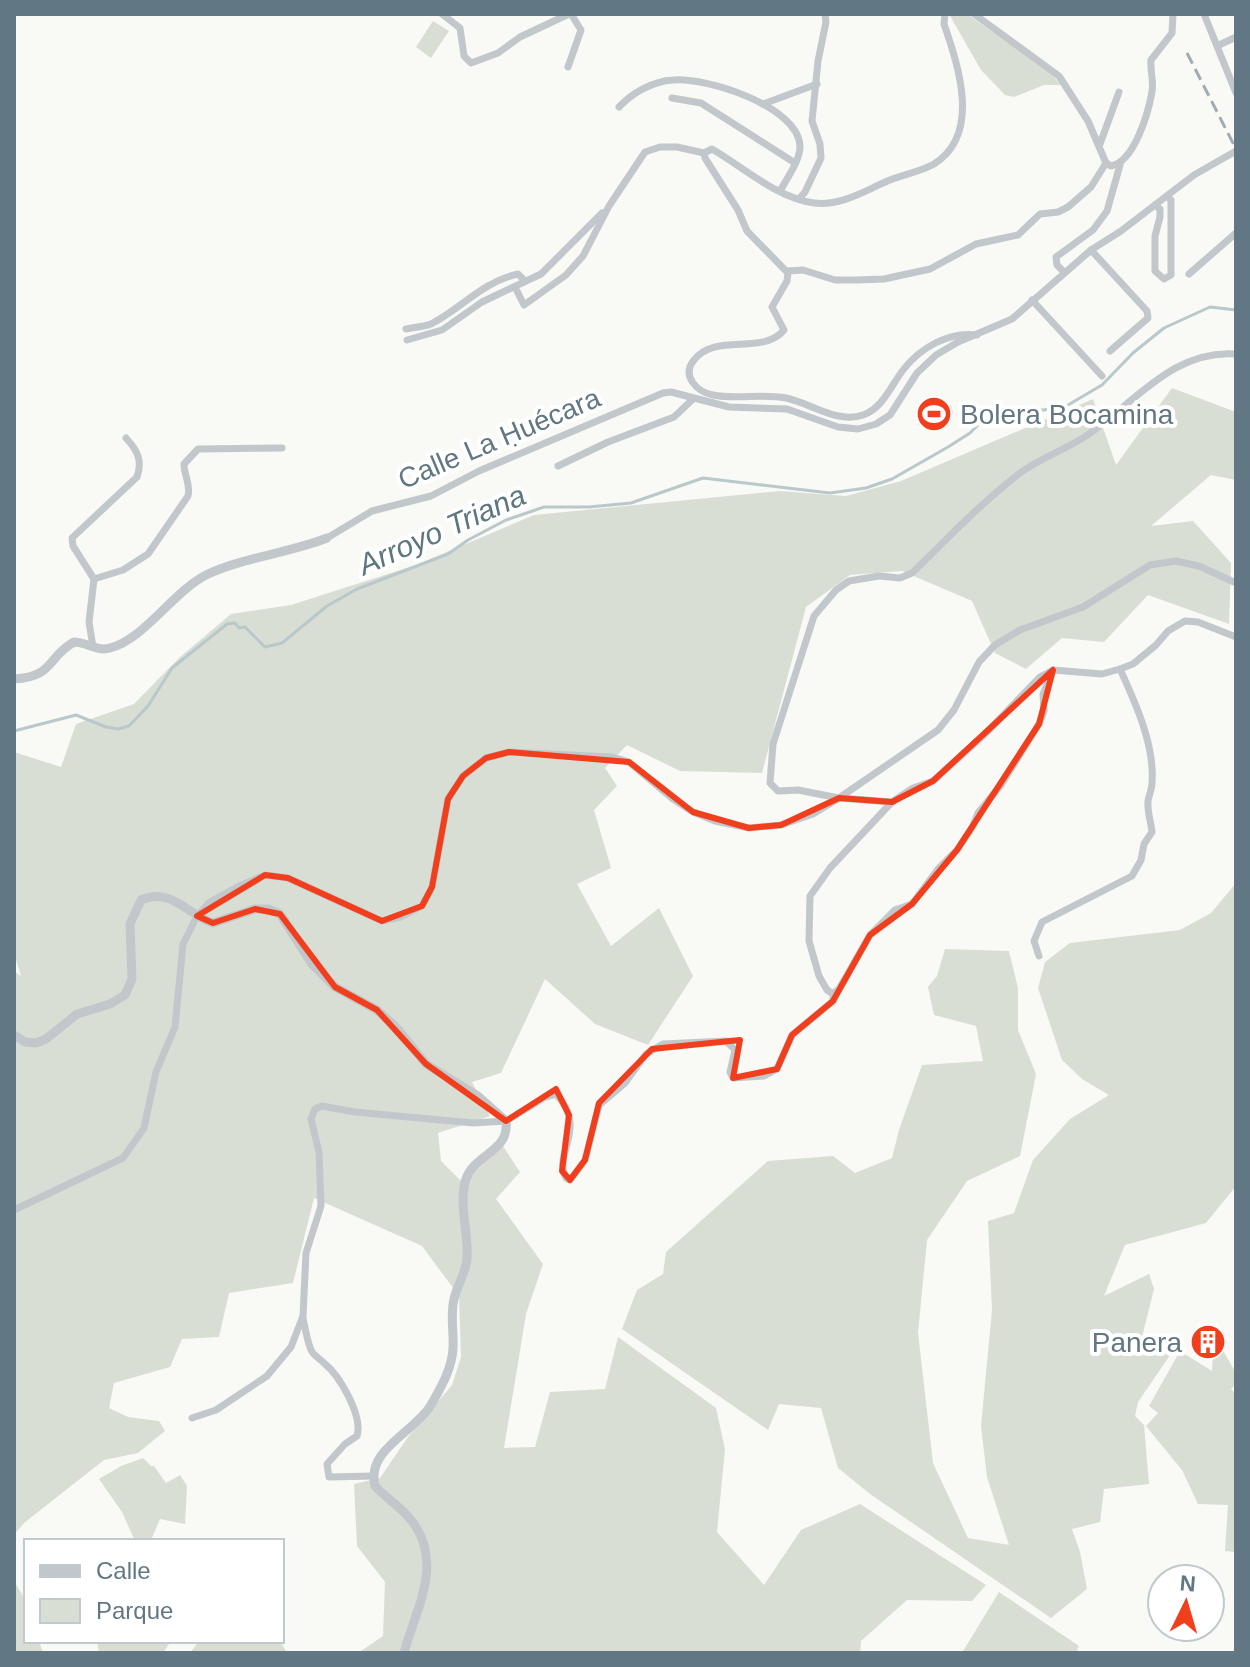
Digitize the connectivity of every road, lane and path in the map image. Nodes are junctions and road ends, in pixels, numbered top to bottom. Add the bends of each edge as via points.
1 (442, 14) edge
2 (570, 14) edge
3 (825, 14) edge
4 (945, 14) edge
5 (974, 14) edge
6 (1173, 14) edge
7 (1204, 14) edge
8 (1236, 37) edge
9 (1217, 46) junction
10 (568, 67) dead end
11 (817, 84) junction
12 (1119, 92) dead end
13 (1236, 93) edge
14 (672, 98) dead end
15 (763, 104) junction
16 (619, 107) dead end
17 (1100, 144) junction
18 (1233, 152) edge
19 (704, 153) junction
20 (1236, 162) edge
21 (795, 163) junction
22 (1106, 163) junction
23 (1120, 165) junction
24 (780, 191) junction
25 (1167, 196) junction
26 (799, 199) junction
27 (1155, 205) junction
28 (609, 206) junction
29 (1236, 233) edge
30 (1091, 250) junction
31 (787, 271) junction
32 (1064, 272) junction
33 (1189, 274) dead end
34 (525, 281) junction
35 (515, 287) junction
36 (1032, 300) junction
37 (406, 329) dead end
38 (977, 335) junction
39 (407, 340) dead end
40 (1110, 351) dead end
41 (1236, 354) edge
42 (1102, 376) dead end
43 (693, 399) junction
44 (126, 438) dead end
45 (282, 448) dead end
46 (558, 466) dead end
47 (327, 538) joint
48 (94, 579) junction
49 (1236, 583) edge
50 (1236, 637) edge
51 (93, 647) junction
52 (1120, 669) junction
53 (1053, 670) junction
54 (14, 679) edge
55 (839, 798) junction
56 (892, 802) junction
57 (197, 916) junction
58 (1039, 956) dead end
59 (833, 994) junction
60 (14, 1035) edge
61 (506, 1121) junction
62 (14, 1210) edge
63 (303, 1316) junction
64 (192, 1418) dead end
65 (373, 1476) junction
66 (404, 1653) edge

1 - 2 street via 460,28 464,56 471,63
2 - 10 street via 581,30
3 - 11 street
4 - 26 street via 963,89 961,122 950,152 934,164 859,195 836,202
5 - 17 street via 1059,76
6 - 23 street via 1172,33 1151,60 1153,89 1142,123 1130,155
7 - 9 street
8 - 9 street
9 - 13 street
11 - 15 street
11 - 26 street via 812,121 821,158
12 - 17 street
14 - 21 street via 701,103
15 - 16 street via 686,79 658,82
15 - 21 street via 794,126 800,147
17 - 22 street
18 - 20 street
18 - 25 street, Calle La Ḥuécara
19 - 24 street via 712,149
19 - 28 street via 677,147 645,152
19 - 31 street via 747,231
21 - 24 street
22 - 23 street
22 - 31 street via 1091,187 1068,207 1040,214 1018,235 976,244 930,269 856,280
23 - 32 street via 1107,211 1093,230 1056,257
24 - 26 street
25 - 27 street, Calle La Ḥuécara
25 - 27 street via 1171,275 1164,279 1155,271 1160,209
27 - 30 street, Calle La Ḥuécara
28 - 34 street via 541,274
28 - 35 street via 583,256 566,275 524,305
29 - 33 street
30 - 32 street, Calle La Ḥuécara
30 - 40 street via 1147,311 1148,318
31 - 38 street via 772,307 784,330 769,340 702,353 690,367 698,390 718,396 790,399 852,418 873,411 911,361 935,343 965,333
32 - 36 street, Calle La Ḥuécara
34 - 35 street
34 - 37 street via 518,274 510,276 477,291 429,325
35 - 39 street via 442,330
36 - 38 street, Calle La Ḥuécara via 1012,319
36 - 42 street
38 - 43 street, Calle La Ḥuécara via 936,355 917,373 890,415 858,429 787,409 729,407
41 - 55 street via 1204,357 1165,374 1088,435 1022,471 912,573 865,577 836,590 814,616 773,744 770,783 778,791
43 - 46 street, Calle La Ḥuécara via 674,417
43 - 47 street, Calle La Ḥuécara via 671,392 654,396 431,496 372,511
44 - 48 street via 137,451 137,477 72,538
45 - 48 street via 198,449 184,464 188,496 148,554 123,570
47 - 51 street via 206,575 128,639 111,648
48 - 51 street via 89,622
49 - 55 street via 1176,561 1150,565 1083,607 1020,630 979,662 938,730
50 - 52 street via 1185,621
51 - 54 street via 74,642 45,671
52 - 53 street via 1102,674
52 - 58 street via 1146,731 1152,832 1132,876 1042,922 1034,941
53 - 56 street via 933,781
53 - 59 street via 1039,724 957,850 912,904 895,910 876,927
55 - 56 street
55 - 57 street via 781,825 749,828 693,812 629,762 509,752 486,758 463,776 448,799 432,887 422,906 382,921 288,878 265,875 210,902
56 - 59 street via 810,896 809,941 819,976
57 - 60 street via 163,896 141,900 130,924 132,979 125,995 77,1014 36,1043
57 - 61 street via 213,923 255,909 280,914 312,964 335,987 377,1010 426,1064 478,1096
57 - 62 street via 183,944 175,1027 156,1072 144,1128 123,1158
59 - 61 street via 833,1001 792,1035 777,1069 764,1076 730,1076 735,1050 726,1041 676,1042 652,1049 599,1105 585,1160 570,1180 562,1171 570,1140 569,1115 556,1094
61 - 63 street via 473,1123 315,1109 311,1119 319,1152 321,1206 306,1253
61 - 65 street via 502,1143 466,1179 467,1261 451,1312 453,1351 447,1376 428,1410 384,1451
63 - 64 street via 291,1347 267,1376 216,1410
63 - 65 street via 311,1351 351,1400 359,1426 357,1436 327,1464 326,1473
65 - 66 street via 375,1486 412,1521 429,1569

